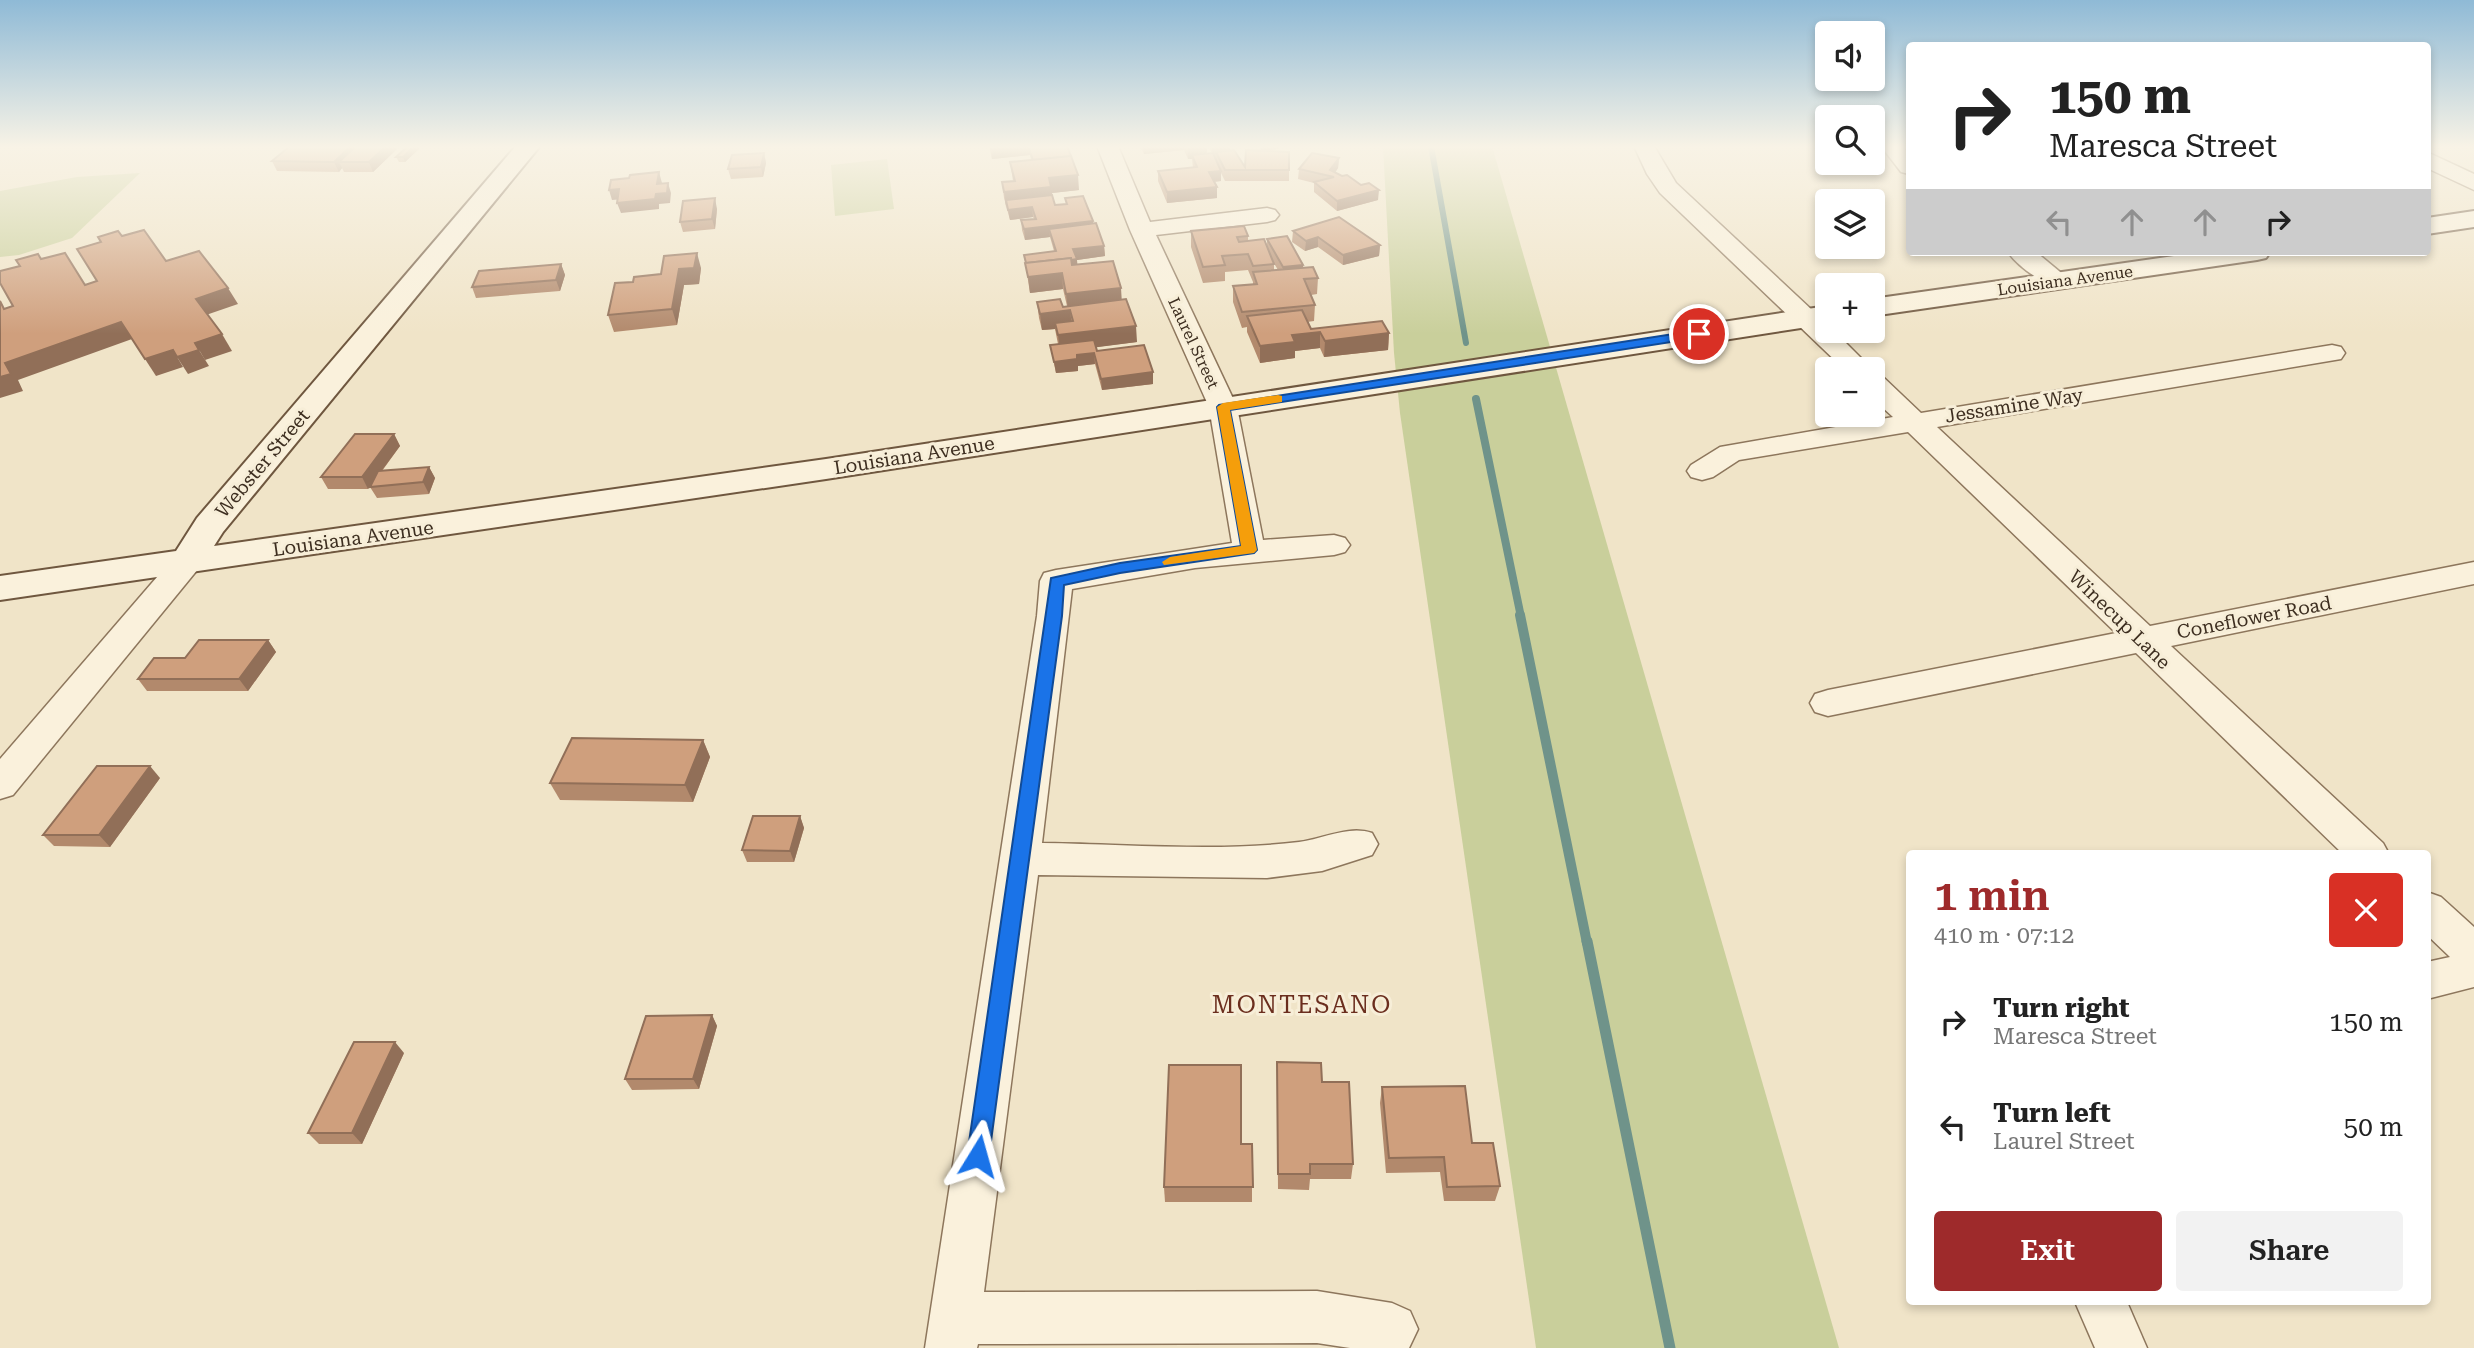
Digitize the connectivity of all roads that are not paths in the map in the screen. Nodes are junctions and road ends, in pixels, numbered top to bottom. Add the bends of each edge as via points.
1 (475, 209) edge
2 (1133, 209) edge
3 (1692, 209) edge
4 (1267, 215) dead end
5 (2474, 219) edge
6 (2431, 225) edge
7 (1142, 230) junction
8 (2025, 256) edge
9 (2230, 256) edge
10 (2059, 281) junction
11 (1885, 306) edge
12 (1815, 315) edge
13 (1815, 316) edge
14 (1838, 343) edge
15 (2332, 353) dead end
16 (1849, 357) edge
17 (1885, 394) edge
18 (1223, 407) junction
19 (1914, 422) junction
20 (1702, 471) dead end
21 (1334, 545) dead end
22 (1249, 550) junction
23 (187, 562) junction
24 (2474, 573) edge
25 (0, 588) edge
26 (2143, 640) junction
27 (1828, 704) dead end
28 (0, 785) edge
29 (1358, 844) dead end
30 (2365, 850) edge
31 (1019, 859) junction
32 (2431, 913) edge
33 (2474, 954) edge
34 (2474, 969) edge
35 (2431, 980) edge
36 (2102, 1305) edge
37 (1392, 1329) dead end
38 (953, 1333) edge
39 (2121, 1348) edge

1 - 23 street, Webster Street via 209,526
2 - 7 street, Laurel Street
3 - 12 street
4 - 7 street
5 - 6 street
7 - 18 street, Laurel Street
8 - 10 street
9 - 10 street, Louisiana Avenue
10 - 11 street, Louisiana Avenue
13 - 18 street, Louisiana Avenue
14 - 16 street
15 - 19 street, Jessamine Way
17 - 19 street, Winecup Lane
18 - 22 street, Laurel Street
18 - 23 street, Louisiana Avenue
19 - 20 street, Jessamine Way via 1730,453
19 - 26 street, Winecup Lane
21 - 22 street
22 - 31 street via 1056,581
23 - 25 street, Louisiana Avenue
23 - 28 street, Webster Street
24 - 26 street, Coneflower Road
26 - 27 street, Coneflower Road
26 - 30 street, Winecup Lane
29 - 31 street via 1322,855 1267,862
31 - 38 street
32 - 33 street
34 - 35 street
36 - 39 street
37 - 38 street via 1317,1317

